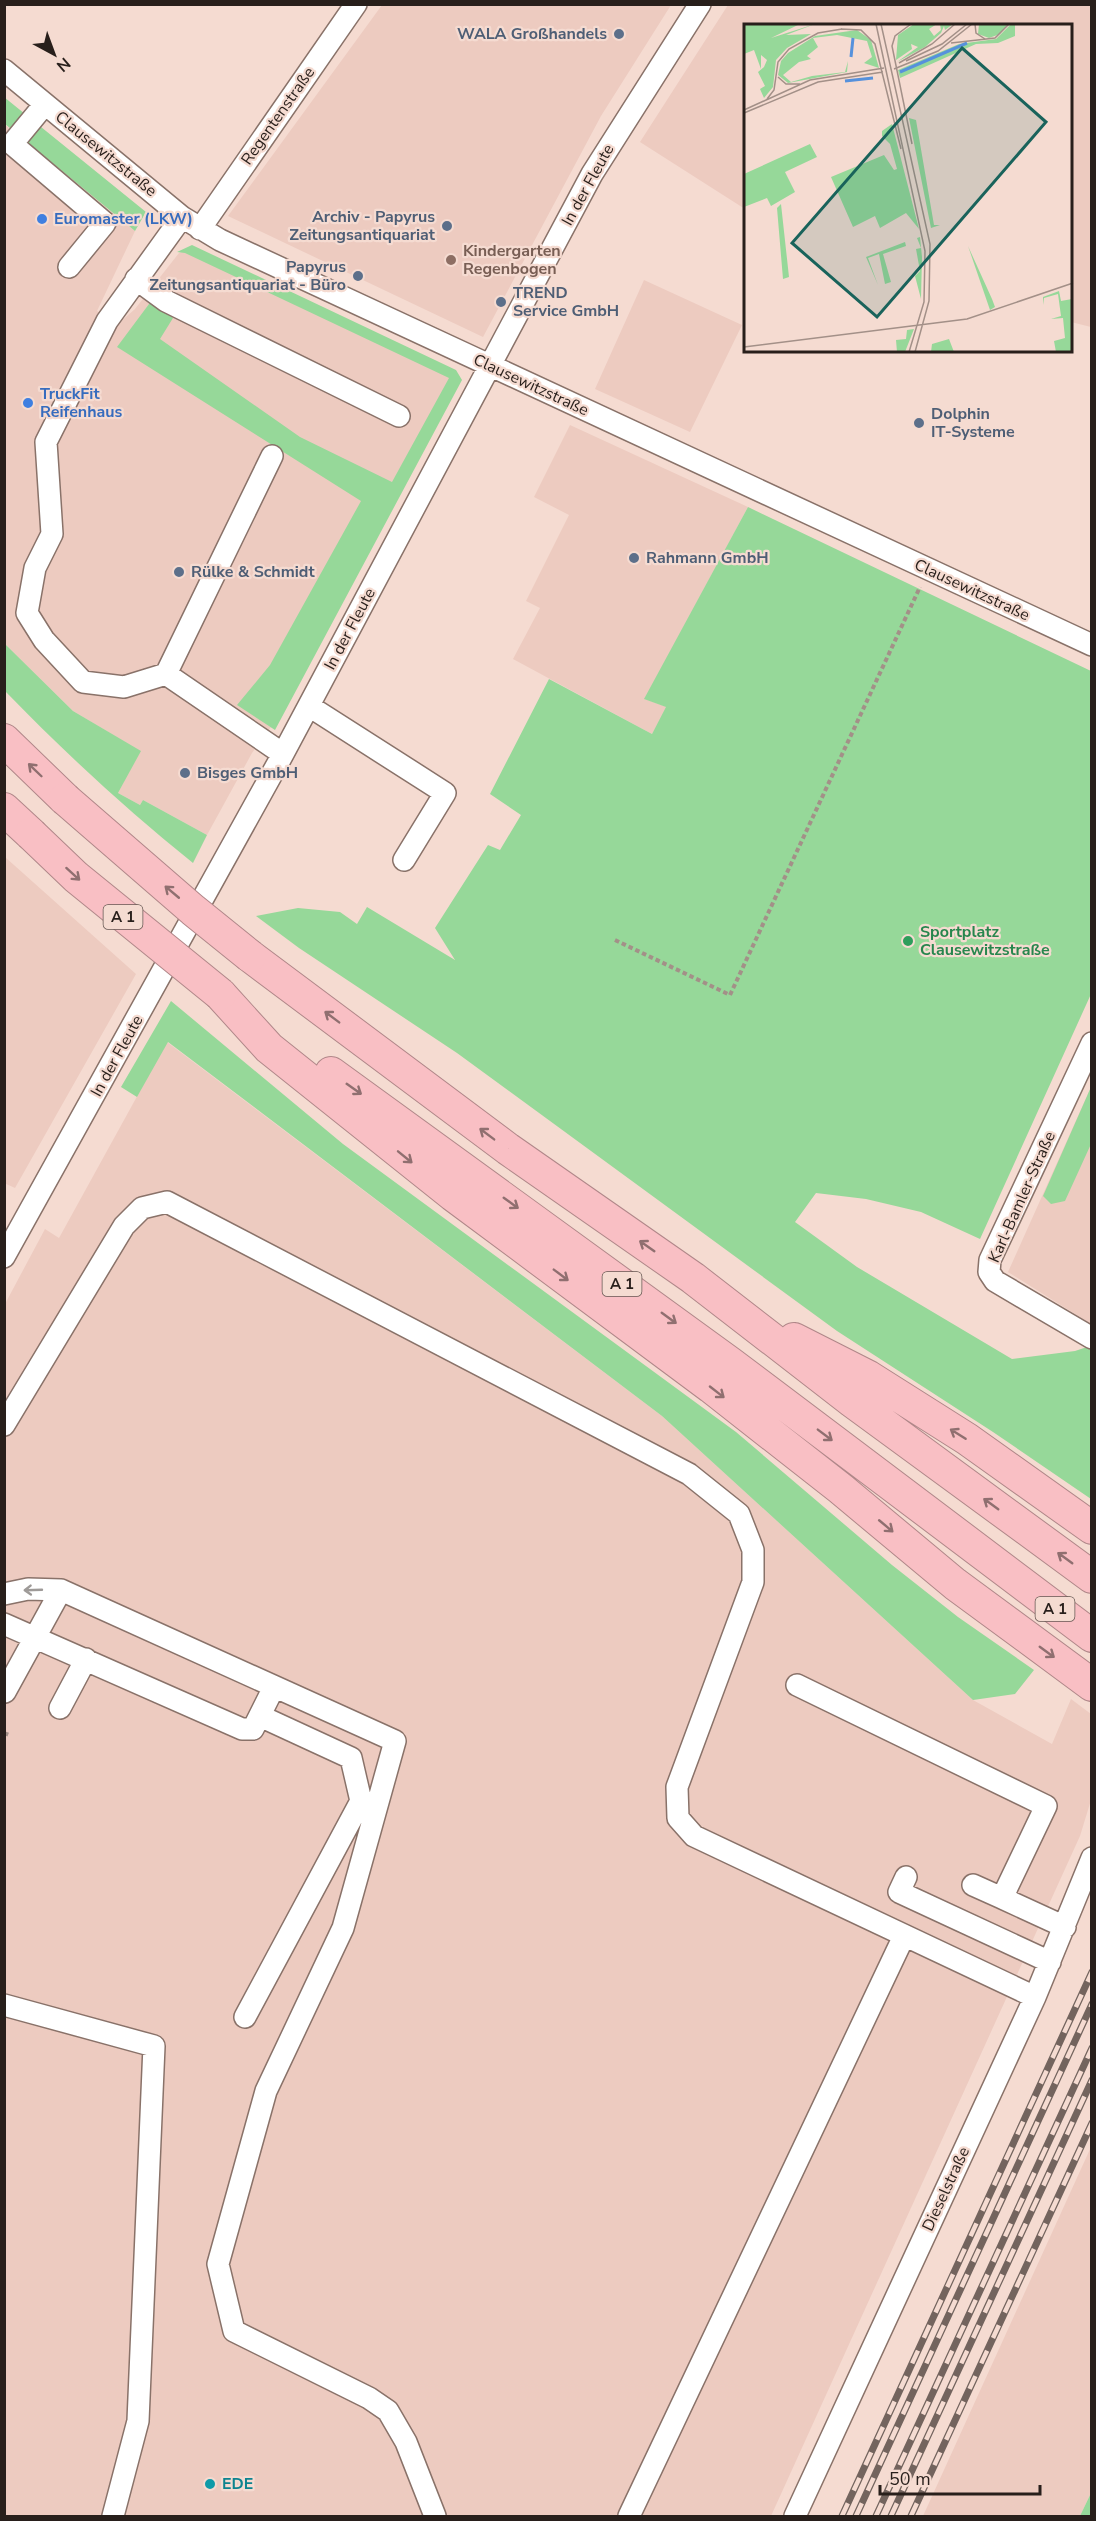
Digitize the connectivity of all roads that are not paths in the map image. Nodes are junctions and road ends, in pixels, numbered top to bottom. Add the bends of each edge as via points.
1 (356, 4) edge
2 (700, 4) edge
3 (4, 70) edge
4 (45, 104) junction
5 (8, 141) edge
6 (182, 217) junction
7 (200, 229) junction
8 (69, 267) dead end
9 (136, 279) junction
10 (491, 366) junction
11 (399, 416) dead end
12 (272, 456) dead end
13 (1092, 645) edge
14 (166, 674) junction
15 (309, 706) junction
16 (4, 740) edge
17 (283, 754) junction
18 (4, 808) edge
19 (404, 860) dead end
20 (220, 994) junction
21 (1092, 1043) edge
22 (4, 1257) edge
23 (729, 1304) junction
24 (1092, 1338) edge
25 (4, 1425) edge
26 (1092, 1528) edge
27 (1092, 1577) edge
28 (61, 1590) junction
29 (4, 1594) edge
30 (4, 1624) edge
31 (36, 1636) junction
32 (1092, 1636) edge
33 (86, 1659) junction
34 (796, 1685) dead end
35 (1092, 1685) edge
36 (274, 1687) junction
37 (5, 1692) edge
38 (60, 1708) dead end
39 (260, 1716) junction
40 (368, 1729) junction
41 (351, 1758) junction
42 (369, 1806) junction
43 (1092, 1858) edge
44 (906, 1877) dead end
45 (973, 1885) dead end
46 (1002, 1898) junction
47 (1065, 1927) junction
48 (904, 1936) junction
49 (1050, 1962) junction
50 (1035, 1997) junction
51 (4, 2005) edge
52 (245, 2017) dead end
53 (113, 2517) edge
54 (435, 2517) edge
55 (628, 2517) edge
56 (795, 2517) edge

1 - 7 street, Regentenstraße
2 - 10 street, In der Fleute via 592,174
3 - 4 street, Clausewitzstraße
4 - 5 street
4 - 6 street, Clausewitzstraße
5 - 8 street via 105,223
6 - 7 street, Clausewitzstraße
6 - 9 street
7 - 10 street, Clausewitzstraße
9 - 11 street via 166,302
9 - 14 street via 107,321 46,442 52,534 35,568 27,614 44,640 83,682 124,687
10 - 13 street, Clausewitzstraße
10 - 15 street, In der Fleute
12 - 14 street
14 - 17 street
15 - 17 street, In der Fleute
15 - 19 street via 445,793
23 -> 16 highway, A 1, bridge via 508,1149 250,956 93,825
17 - 22 street, In der Fleute
18 -> 20 highway, A 1, bridge via 76,876
20 -> 32 highway, A 1 via 720,1356
20 -> 35 highway via 269,1048 453,1195 730,1401 955,1584
21 - 24 street, Karl-Bamler-Straße via 990,1260 994,1281
26 -> 23 highway, A 1 via 967,1439 869,1377
27 -> 23 highway, A 1 via 852,1401
25 - 48 street via 124,1226 142,1208 167,1202 689,1474 739,1514 753,1550 753,1582 677,1787 678,1818 694,1836
28 -> 29 street via 28,1589
28 - 31 street
28 - 36 street
30 - 31 street
31 - 33 street
31 - 37 street
33 - 38 street
33 - 39 street via 242,1729 253,1729
34 - 46 street via 1046,1806
36 - 39 street
36 - 40 street
39 - 41 street
40 - 41 street
40 - 42 street via 395,1741
41 - 42 street
42 - 52 street
42 - 54 street via 344,1928 266,2091 218,2264 234,2331 388,2411 406,2442
43 - 47 street, Dieselstraße
44 - 49 street via 899,1892
45 - 46 street
46 - 47 street
47 - 49 street, Dieselstraße
48 - 50 street
48 - 55 street
49 - 50 street, Dieselstraße
50 - 56 street, Dieselstraße
51 - 53 street via 154,2046 138,2421

